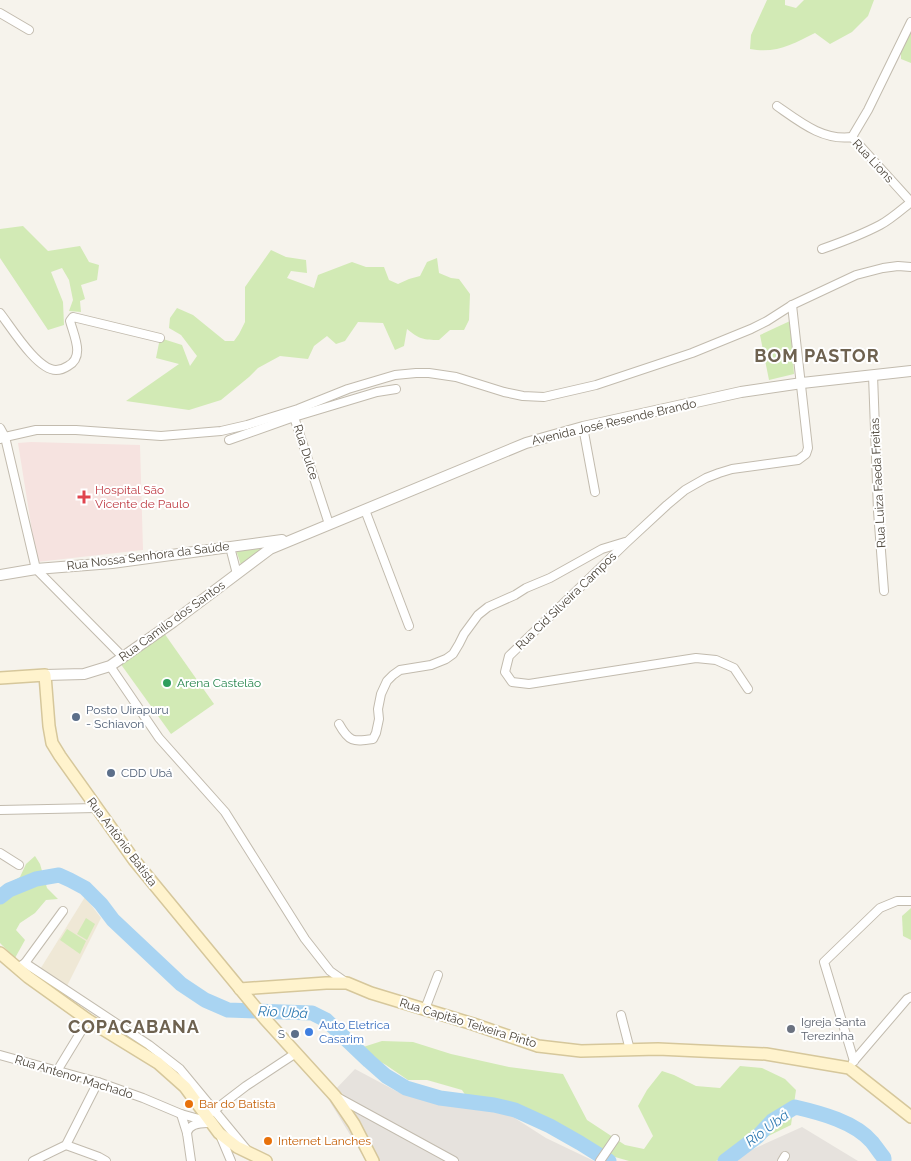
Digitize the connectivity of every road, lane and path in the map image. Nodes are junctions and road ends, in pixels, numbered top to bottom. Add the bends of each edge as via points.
1 (0, 12) edge
2 (911, 22) edge
3 (29, 30) dead end
4 (777, 106) dead end
5 (852, 137) junction
6 (911, 202) edge
7 (822, 249) dead end
8 (911, 267) edge
9 (792, 305) junction
10 (0, 313) edge
11 (160, 338) dead end
12 (911, 371) edge
13 (873, 375) junction
14 (802, 384) junction
15 (396, 389) dead end
16 (292, 414) junction
17 (583, 427) junction
18 (2, 433) edge
19 (229, 440) dead end
20 (596, 492) dead end
21 (365, 510) junction
22 (330, 524) junction
23 (296, 538) junction
24 (627, 542) junction
25 (230, 547) junction
26 (36, 568) junction
27 (237, 574) junction
28 (0, 575) edge
29 (884, 591) dead end
30 (409, 626) dead end
31 (124, 657) junction
32 (110, 666) junction
33 (45, 676) junction
34 (0, 678) edge
35 (748, 689) dead end
36 (339, 724) dead end
37 (96, 808) junction
38 (0, 810) edge
39 (0, 853) edge
40 (19, 864) dead end
41 (911, 901) edge
42 (63, 911) dead end
43 (0, 953) edge
44 (21, 965) junction
45 (438, 975) dead end
46 (347, 983) junction
47 (240, 989) junction
48 (911, 997) edge
49 (426, 1010) junction
50 (621, 1015) dead end
51 (88, 1020) junction
52 (630, 1050) junction
53 (296, 1053) junction
54 (0, 1055) edge
55 (851, 1064) junction
56 (57, 1071) junction
57 (98, 1082) junction
58 (335, 1096) junction
59 (366, 1113) junction
60 (181, 1114) junction
61 (210, 1118) junction
62 (911, 1118) edge
63 (354, 1124) junction
64 (187, 1133) junction
65 (219, 1133) junction
66 (615, 1139) dead end
67 (66, 1145) junction
68 (249, 1152) junction
69 (100, 1160) edge
70 (33, 1161) edge
71 (191, 1161) edge
72 (230, 1161) edge
73 (266, 1161) edge
74 (373, 1161) edge
75 (454, 1161) edge
76 (600, 1161) edge

1 - 3 street
2 - 5 street
4 - 5 street, Rua Lions via 817,132
5 - 6 street, Rua Lions
6 - 7 street via 880,225
8 - 9 street via 883,268 856,275
9 - 14 street
9 - 16 street via 759,325 692,353 596,385 544,397 523,396 456,378 416,372 357,386
10 - 11 street via 36,360 57,370 76,361 78,352 70,321 74,318
12 - 13 street, Avenida José Resende Brando
13 - 14 street, Avenida José Resende Brando
13 - 29 street, Rua Luiza Faeda Freitas
14 - 17 street, Avenida José Resende Brando via 741,392
14 - 24 street, Rua Cid Silveira Campos via 808,448 804,457 732,469 706,478 679,495
15 - 16 street
16 - 18 street via 213,432 162,436 76,430
16 - 19 street, Rua Dulce
16 - 22 street, Rua Dulce
17 - 20 street
17 - 21 street, Avenida José Resende Brando via 526,443
18 - 26 street
21 - 22 street, Avenida José Resende Brando
21 - 30 street
22 - 23 street, Rua Camilo dos Santos
23 - 25 street, Rua Nossa Senhora da Saúde
23 - 27 street, Rua Camilo dos Santos via 270,548
24 - 35 street, Rua Cid Silveira Campos via 509,656 505,672 512,682 530,684 696,658 716,660 734,668
24 - 36 street via 602,549 488,607 478,614 453,654 446,659 400,670 393,675 381,694 373,739 352,739 346,736
25 - 26 street, Rua Nossa Senhora da Saúde via 112,563
25 - 27 street
26 - 28 street, Rua Nossa Senhora da Saúde
26 - 31 street
27 - 31 street, Rua Camilo dos Santos
31 - 32 street, Rua Camilo dos Santos
32 - 33 street, Rua Camilo dos Santos via 84,674
32 - 46 street via 159,738 225,812 305,939 330,971
33 - 34 main road, Rua Camilo dos Santos
33 - 37 main road, Rua Antônio Batista via 52,743
37 - 38 street
37 - 47 main road, Rua Antônio Batista via 134,860
39 - 40 street
41 - 55 street via 897,901 880,908 824,962
42 - 44 street
43 - 44 main road
44 - 51 main road via 28,977
44 - 61 street via 149,1045 180,1069
45 - 49 street
46 - 47 main road, Rua Capitão Teixeira Pinto
46 - 49 main road, Rua Capitão Teixeira Pinto
47 - 53 main road, Rua Antônio Batista
48 - 55 street
49 - 52 main road, Rua Capitão Teixeira Pinto via 538,1046 581,1051
50 - 52 street
51 - 56 street
51 - 61 main road via 158,1063 185,1087
52 - 55 main road, Rua Capitão Teixeira Pinto via 766,1054
53 - 58 main road, Rua Antônio Batista
53 - 61 street via 246,1086
54 - 56 street, Rua Antenor Machado
55 - 62 main road
56 - 57 street, Rua Antenor Machado
57 - 60 street, Rua Antenor Machado
57 - 67 street
58 - 59 street
58 - 63 main road, Rua Antônio Batista
59 - 63 street via 355,1116
59 - 75 street
60 - 61 street, Rua Antenor Machado
60 - 64 street
61 - 64 street via 192,1125
61 - 65 main road
61 - 68 street via 230,1130
63 - 74 main road, Rua Antônio Batista
64 - 71 street
65 - 68 main road
65 - 72 street
66 - 76 street
67 - 69 street
67 - 70 street
68 - 73 main road

